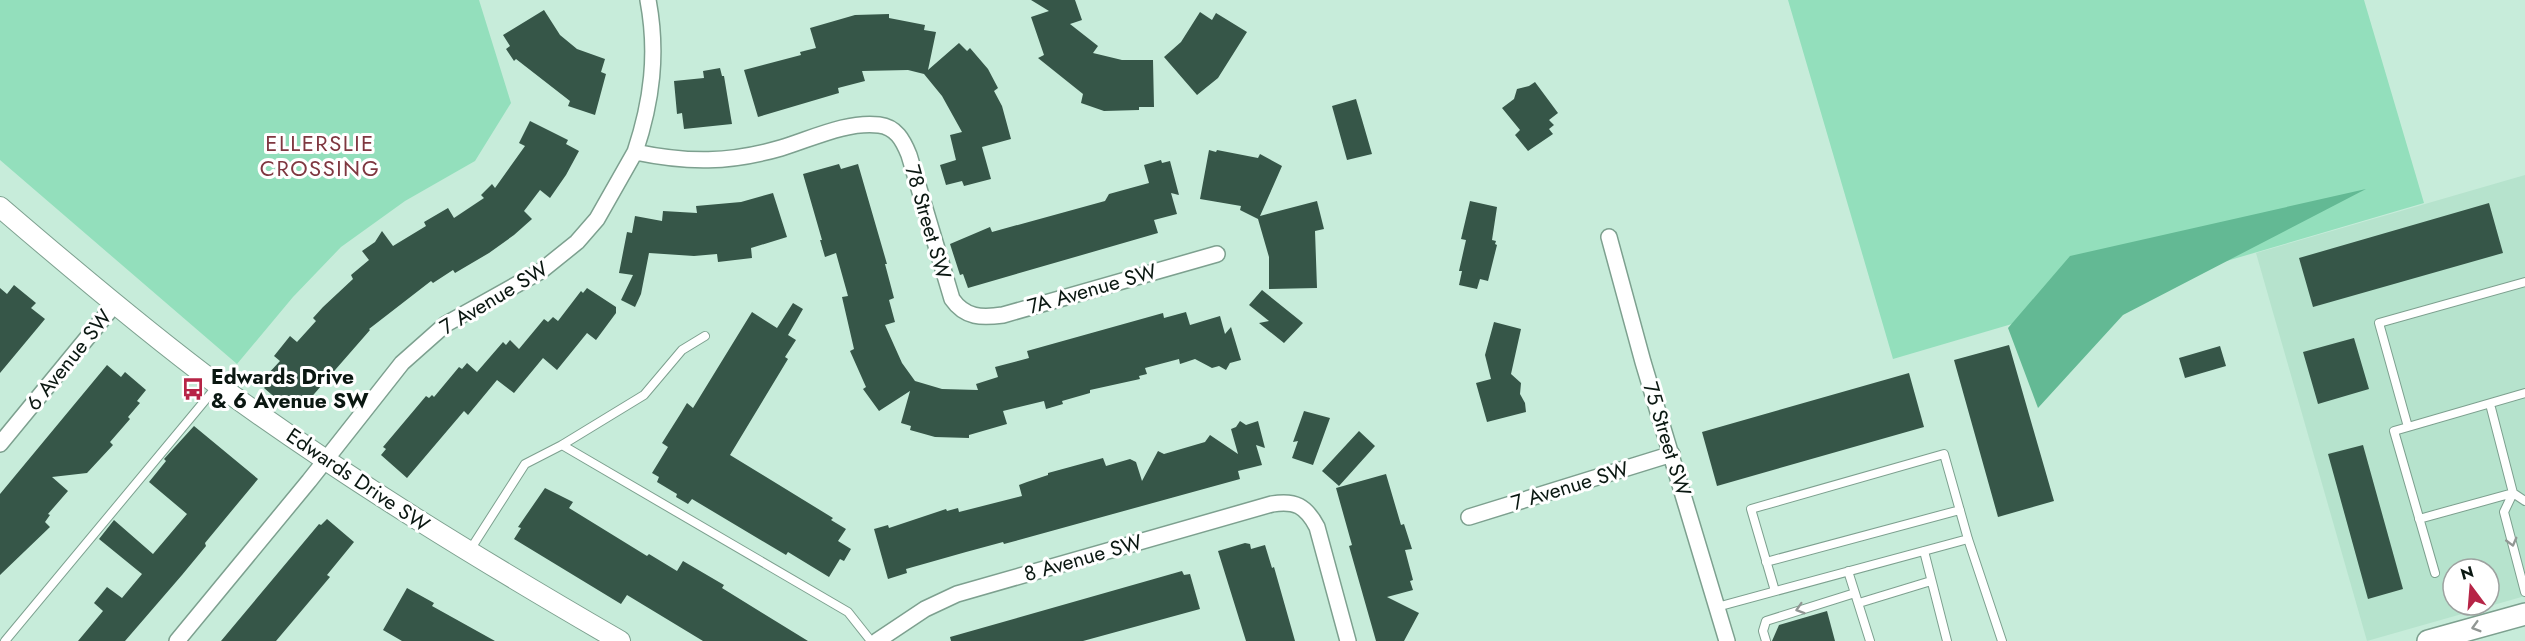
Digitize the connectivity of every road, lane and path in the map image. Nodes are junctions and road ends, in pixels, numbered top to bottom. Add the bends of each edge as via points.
1 (648, 0) edge
2 (635, 152) junction
3 (0, 207) edge
4 (1609, 237) dead end
5 (1217, 254) dead end
6 (2525, 282) edge
7 (115, 304) junction
8 (966, 313) joint
9 (705, 336) dead end
10 (218, 385) junction
11 (2525, 393) edge
12 (2490, 404) junction
13 (2408, 427) junction
14 (0, 444) edge
15 (562, 445) junction
16 (1672, 454) junction
17 (325, 459) junction
18 (2513, 493) junction
19 (2525, 501) edge
20 (1960, 510) junction
21 (1468, 517) dead end
22 (2419, 519) junction
23 (1968, 539) junction
24 (1924, 551) junction
25 (468, 552) junction
26 (1766, 562) junction
27 (1848, 571) junction
28 (2434, 573) dead end
29 (1931, 581) junction
30 (1775, 591) junction
31 (2525, 592) edge
32 (1855, 593) junction
33 (1858, 603) junction
34 (1717, 607) junction
35 (2525, 614) edge
36 (5, 641) edge
37 (177, 641) edge
38 (620, 641) edge
39 (871, 641) edge
40 (877, 641) edge
41 (1348, 641) edge
42 (1727, 641) edge
43 (1766, 641) edge
44 (1870, 641) edge
45 (1947, 641) edge
46 (2002, 641) edge
47 (2428, 641) edge

1 - 2 street, 7 Avenue SW via 654,65 648,109
2 - 8 street, 78 Street SW via 714,161 851,127 878,125 892,129 909,155 947,288 958,308
2 - 17 street, 7 Avenue SW via 597,219 577,242 541,271 461,315 415,350
3 - 7 street, Edwards Drive SW
4 - 16 street, 75 Street SW
5 - 8 street, 7A Avenue SW via 1003,315 984,317
6 - 13 lane via 2379,324
7 - 10 street, Edwards Drive SW
7 - 14 street, 6 Avenue SW
9 - 15 lane via 682,350 644,395
10 - 17 street, Edwards Drive SW
10 - 36 lane
11 - 12 lane
12 - 13 lane
12 - 18 lane
13 - 22 lane via 2394,431
15 - 25 lane via 525,464
15 - 39 lane via 848,612
16 - 21 street, 7 Avenue SW
16 - 34 street, 75 Street SW
17 - 25 street, Edwards Drive SW
17 - 37 street, 7 Avenue SW
18 - 19 lane
18 - 22 lane
18 -> 31 lane via 2504,512
20 - 23 lane
20 - 26 lane
20 - 26 lane via 1944,454 1751,509
22 - 28 lane
23 - 24 lane
23 - 46 lane
24 - 27 lane
24 - 29 lane
25 - 38 street, Edwards Drive SW
26 - 30 lane
27 - 30 lane
27 - 32 lane
29 - 33 lane
29 - 45 lane
30 - 34 lane
32 - 33 lane
32 -> 43 lane via 1766,621
33 - 44 lane
34 - 42 street, 75 Street SW
35 -> 47 main road
40 - 41 street, 8 Avenue SW via 925,609 957,594 1287,502 1308,512 1317,527

